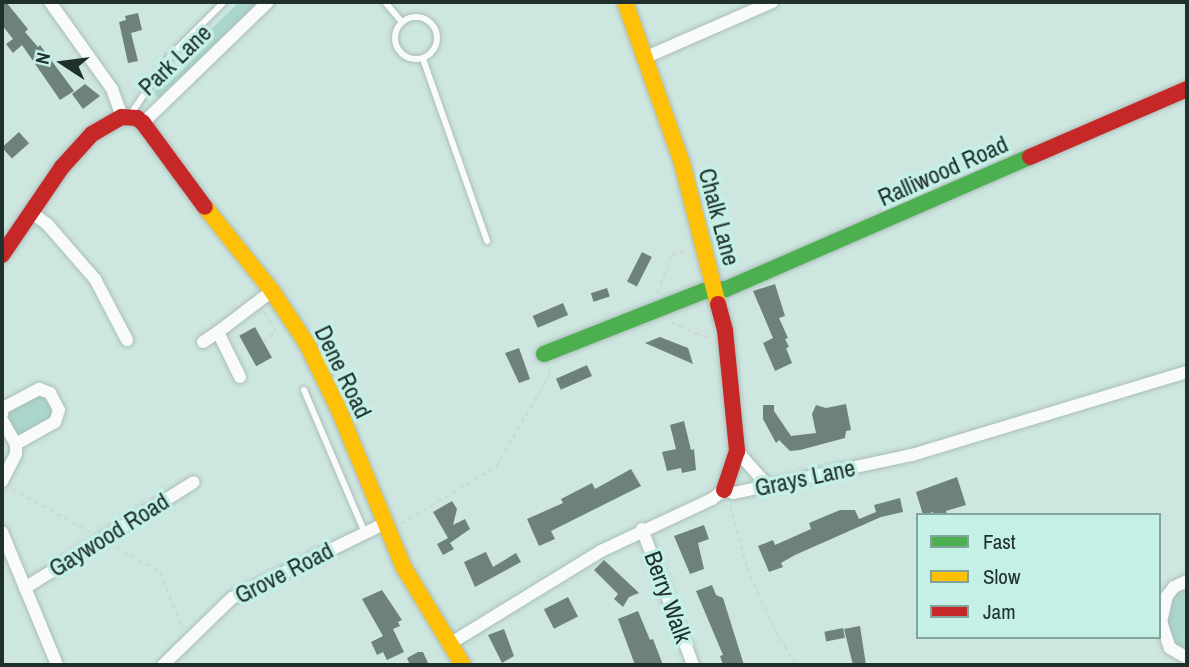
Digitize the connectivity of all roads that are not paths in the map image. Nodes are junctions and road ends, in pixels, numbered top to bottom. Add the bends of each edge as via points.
1 (50, 2) edge
2 (225, 2) edge
3 (268, 2) edge
4 (385, 2) edge
5 (625, 2) edge
6 (772, 2) edge
7 (402, 22) junction
8 (644, 58) junction
9 (423, 59) junction
10 (1187, 89) edge
11 (132, 119) junction
12 (31, 212) junction
13 (487, 240) dead end
14 (2, 255) edge
15 (272, 291) junction
16 (715, 291) junction
17 (218, 332) junction
18 (127, 340) dead end
19 (203, 342) dead end
20 (544, 354) road end
21 (1187, 372) edge
22 (240, 377) dead end
23 (304, 390) dead end
24 (2, 414) edge
25 (2, 421) edge
26 (16, 444) junction
27 (737, 452) junction
28 (2, 482) edge
29 (194, 482) dead end
30 (767, 485) junction
31 (724, 489) junction
32 (386, 528) junction
33 (642, 529) junction
34 (2, 532) edge
35 (365, 533) junction
36 (1187, 581) edge
37 (25, 588) junction
38 (451, 643) junction
39 (1187, 658) edge
40 (171, 662) edge
41 (57, 665) edge
42 (463, 665) edge
43 (693, 665) edge

1 - 11 street
2 - 11 lane via 171,55
3 - 11 street, Park Lane
4 - 7 lane
5 - 8 street, Chalk Lane
6 - 8 street
7 - 9 lane via 395,40 398,49 413,60
7 - 9 lane via 420,17 435,28 436,47
8 - 16 street, Chalk Lane via 682,163
9 - 13 lane
10 - 16 street, Ralliwood Road
11 - 12 street, Park Lane via 101,127 77,150
11 - 15 street, Dene Road
12 - 14 street, Park Lane
12 - 18 street via 96,279
15 - 17 street
15 - 32 street, Dene Road via 317,362
16 - 20 street, Ralliwood Road via 704,291
16 - 27 street, Chalk Lane via 724,330
17 - 19 street
17 - 22 street
21 - 30 street, Grays Lane via 912,454
23 - 35 lane, Dene Road
24 - 26 street via 4,408 38,389 50,393 59,411 55,422
25 - 26 street
26 - 28 street via 14,462
27 - 30 street
27 - 31 street, Chalk Lane
29 - 37 street, Gaywood Road
30 - 31 street, Grays Lane via 734,493
31 - 33 street, Grays Lane via 712,499
32 - 35 street, Grove Road
32 - 38 street, Dene Road via 418,595
33 - 38 street, Grays Lane
33 - 43 street, Berry Walk
34 - 37 street
35 - 40 street, Grove Road via 232,598
36 - 39 street via 1167,596 1161,621 1170,648
37 - 41 street
38 - 42 street, Dene Road

